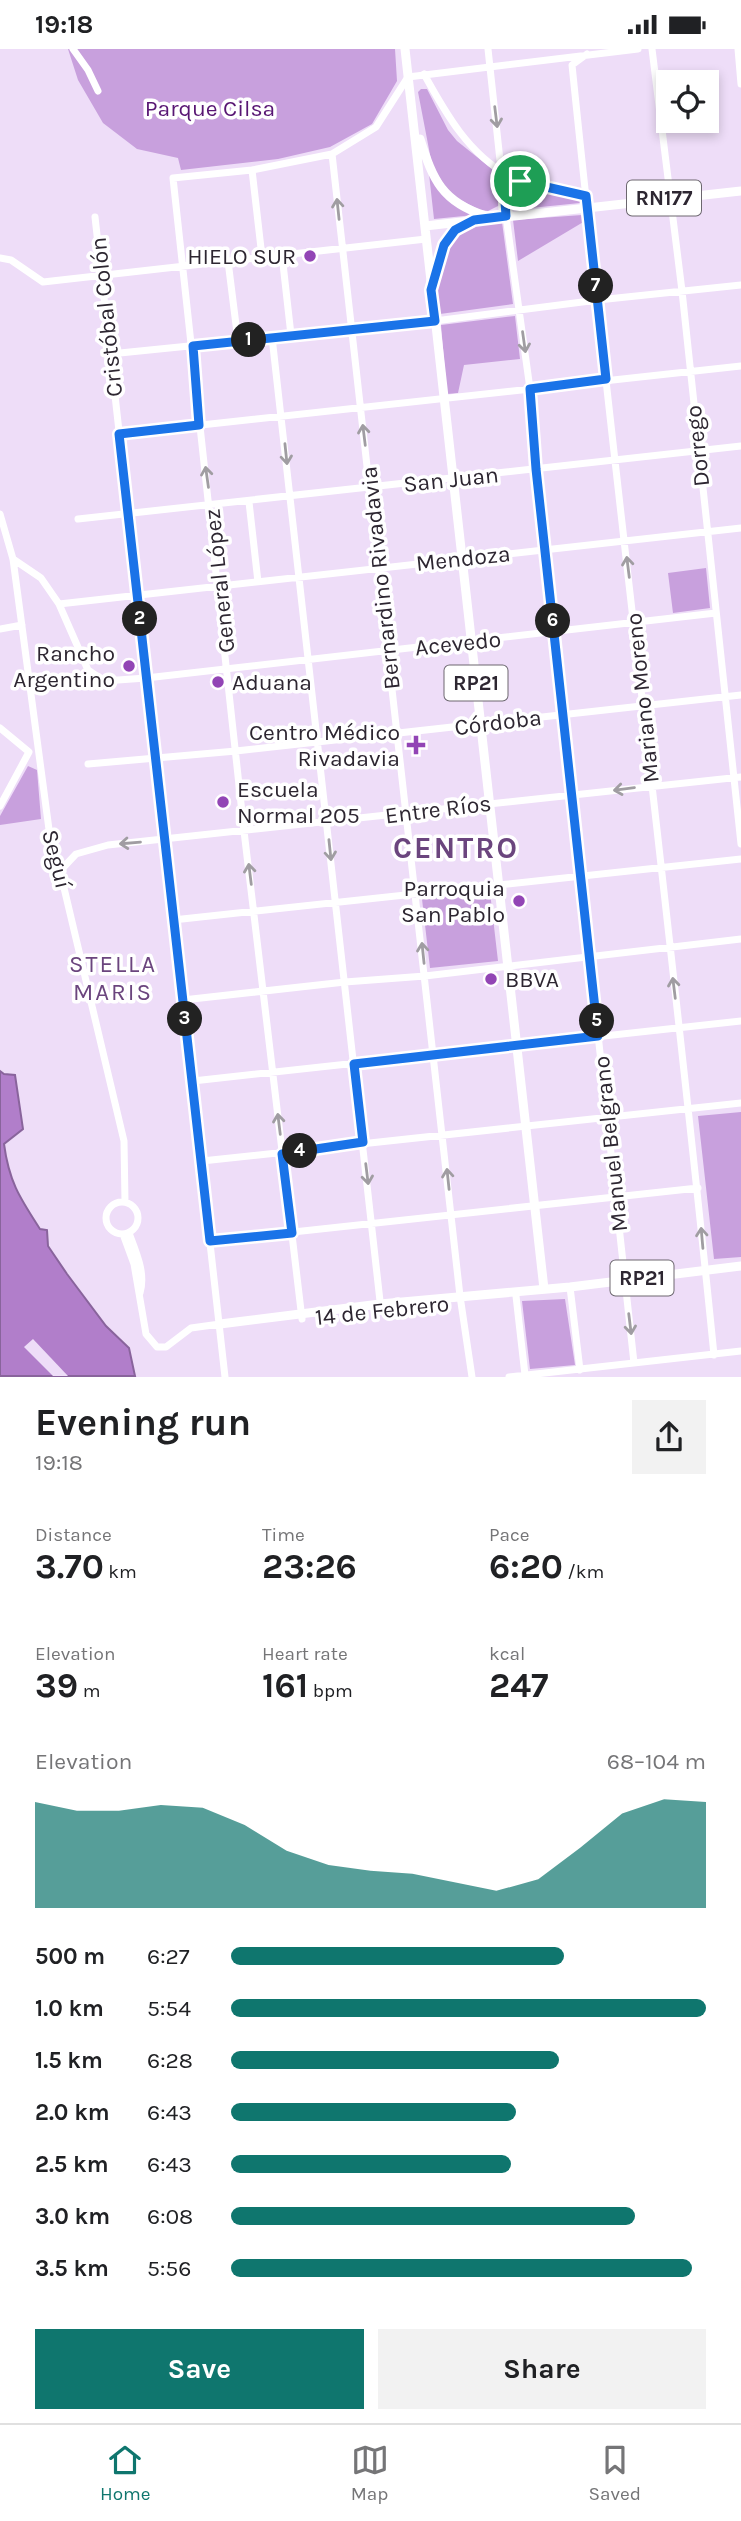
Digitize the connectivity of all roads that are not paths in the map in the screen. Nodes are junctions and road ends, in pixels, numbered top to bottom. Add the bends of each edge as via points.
1 (73, 49) edge
2 (405, 49) edge
3 (488, 49) edge
4 (638, 49) edge
5 (652, 49) edge
6 (738, 49) edge
7 (587, 51) edge
8 (490, 66) junction
9 (424, 74) junction
10 (408, 77) junction
11 (741, 84) edge
12 (98, 91) dead end
13 (413, 119) junction
14 (332, 154) junction
15 (252, 170) junction
16 (503, 172) junction
17 (741, 191) edge
18 (586, 196) junction
19 (670, 197) junction
20 (587, 207) junction
21 (506, 216) junction
22 (94, 217) dead end
23 (491, 218) junction
24 (474, 220) junction
25 (425, 226) junction
26 (426, 239) junction
27 (342, 248) junction
28 (282, 255) junction
29 (262, 257) junction
30 (0, 258) edge
31 (228, 261) junction
32 (183, 266) junction
33 (100, 276) junction
34 (741, 285) edge
35 (431, 290) junction
36 (682, 291) junction
37 (598, 300) junction
38 (520, 310) junction
39 (435, 321) junction
40 (352, 329) junction
41 (291, 335) junction
42 (272, 337) junction
43 (238, 341) junction
44 (193, 346) junction
45 (110, 354) junction
46 (741, 366) edge
47 (690, 371) junction
48 (606, 379) junction
49 (530, 389) junction
50 (443, 399) junction
51 (360, 407) junction
52 (282, 415) junction
53 (199, 425) junction
54 (119, 434) junction
55 (741, 446) edge
56 (698, 450) junction
57 (615, 460) junction
58 (536, 469) junction
59 (452, 478) junction
60 (371, 487) junction
61 (291, 497) junction
62 (249, 502) junction
63 (211, 506) junction
64 (0, 514) edge
65 (128, 514) junction
66 (78, 519) dead end
67 (741, 528) edge
68 (707, 531) junction
69 (624, 540) junction
70 (545, 549) junction
71 (462, 558) junction
72 (13, 559) junction
73 (378, 567) junction
74 (300, 577) junction
75 (258, 582) junction
76 (218, 586) junction
77 (137, 594) junction
78 (59, 604) junction
79 (716, 613) junction
80 (634, 622) junction
81 (22, 625) junction
82 (0, 629) edge
83 (554, 633) junction
84 (471, 641) junction
85 (389, 651) junction
86 (309, 660) junction
87 (228, 669) junction
88 (146, 678) junction
89 (741, 695) edge
90 (725, 697) junction
91 (642, 706) junction
92 (563, 714) junction
93 (480, 724) junction
94 (0, 728) edge
95 (396, 734) junction
96 (318, 742) junction
97 (236, 751) junction
98 (26, 757) junction
99 (156, 759) junction
100 (39, 764) junction
101 (88, 764) dead end
102 (738, 777) edge
103 (652, 786) junction
104 (572, 795) junction
105 (489, 803) junction
106 (0, 806) edge
107 (406, 813) junction
108 (327, 823) junction
109 (244, 831) junction
110 (165, 840) junction
111 (741, 844) edge
112 (741, 859) edge
113 (662, 867) junction
114 (60, 871) junction
115 (581, 875) junction
116 (498, 884) junction
117 (416, 892) junction
118 (335, 903) junction
119 (254, 911) junction
120 (173, 920) junction
121 (741, 939) edge
122 (669, 947) junction
123 (591, 957) junction
124 (508, 967) junction
125 (425, 976) junction
126 (345, 982) junction
127 (264, 992) junction
128 (183, 1000) junction
129 (741, 1021) edge
130 (679, 1028) junction
131 (598, 1036) junction
132 (515, 1046) junction
133 (434, 1054) junction
134 (354, 1064) junction
135 (272, 1072) junction
136 (193, 1081) junction
137 (741, 1103) edge
138 (688, 1108) junction
139 (607, 1116) junction
140 (524, 1126) junction
141 (443, 1134) junction
142 (363, 1142) junction
143 (282, 1154) junction
144 (202, 1161) junction
145 (698, 1188) junction
146 (616, 1197) junction
147 (125, 1202) junction
148 (533, 1205) junction
149 (451, 1216) junction
150 (373, 1224) junction
151 (126, 1233) junction
152 (292, 1233) junction
153 (210, 1241) junction
154 (741, 1266) edge
155 (705, 1270) junction
156 (625, 1280) junction
157 (570, 1287) junction
158 (544, 1289) junction
159 (516, 1296) junction
160 (460, 1299) junction
161 (380, 1307) junction
162 (302, 1316) junction
163 (220, 1324) junction
164 (157, 1347) joint
165 (741, 1351) edge
166 (714, 1355) junction
167 (634, 1363) junction
168 (580, 1370) junction
169 (525, 1375) junction
170 (225, 1377) edge
171 (472, 1377) edge
172 (509, 1377) edge

1 - 12 street
2 - 10 main road, RP21
3 - 8 street, Manuel Belgrano
4 - 7 street
5 - 19 street, Dorrego
6 - 11 street
7 - 8 street
7 - 18 street, Mariano Moreno via 572,65
8 - 9 street
8 -> 16 street, Manuel Belgrano
9 - 10 street
9 - 16 street via 462,136
10 - 13 main road, RP21
10 - 14 street via 376,127
13 - 23 main road via 429,170 445,194
13 - 25 main road, RP21
14 - 15 street
27 -> 14 street, Bernardino Rivadavia
15 - 29 street
15 - 32 street, General López via 173,178
16 - 18 street via 520,181
16 - 21 street, Manuel Belgrano
17 - 19 main road, RN177
18 - 20 street, Mariano Moreno
19 - 20 main road, RN177
19 - 36 street, Dorrego
20 - 21 main road, RN177
20 - 37 street, Mariano Moreno
21 - 23 main road, RN177
21 - 38 street, Manuel Belgrano
22 - 33 street, Cristóbal Colón
23 - 24 main road, RN177
24 - 25 main road, RN177
24 - 35 main road via 455,230 444,245
25 - 26 main road, RP21
26 - 27 street
26 - 35 main road, RP21
27 - 28 street
27 - 40 street, Bernardino Rivadavia
28 - 29 street
28 - 41 street
29 - 31 street
30 - 33 street via 12,260 43,282
31 - 32 street
31 - 43 street
32 - 33 street
32 - 44 street, General López
33 - 45 street, Cristóbal Colón
34 - 36 street
35 - 39 main road, RP21
36 - 37 street
36 - 47 street, Dorrego
37 - 38 street
37 - 48 street, Mariano Moreno
38 - 39 street
38 -> 49 street, Manuel Belgrano
39 - 40 street
39 - 50 main road, RP21
40 - 41 street
40 - 51 street, Bernardino Rivadavia
41 - 42 street
42 - 43 street
42 - 52 street
43 - 44 street
44 - 45 street
44 - 53 street, General López
45 - 54 street, Cristóbal Colón
46 - 47 street
47 - 48 street
47 - 56 street, Dorrego
48 - 49 street
48 - 57 street, Mariano Moreno
49 - 50 street
49 - 58 street, Manuel Belgrano
50 - 51 street
50 - 59 main road, RP21
51 - 52 street
60 -> 51 street, Bernardino Rivadavia
52 - 53 street
52 -> 61 street
53 - 54 street
63 -> 53 street, General López
54 - 65 street, Cristóbal Colón
55 - 56 street, San Juan
56 - 57 street, San Juan
56 - 68 street, Dorrego
57 - 58 street, San Juan
57 - 69 street, Mariano Moreno
58 - 59 street, San Juan
58 - 70 street, Manuel Belgrano
59 - 60 street, San Juan
59 - 71 main road, RP21
60 - 61 street, San Juan
60 - 73 street, Bernardino Rivadavia
61 - 62 street, San Juan
61 - 74 street
62 - 63 street, San Juan
62 - 75 street
63 - 65 street, San Juan
63 - 76 street, General López
64 - 72 street, Seguí
65 - 66 street, San Juan
65 - 77 street, Cristóbal Colón
67 - 68 street, Mendoza
68 - 69 street, Mendoza
68 - 79 street, Dorrego
69 - 70 street, Mendoza
80 -> 69 street, Mariano Moreno
70 - 71 street, Mendoza
70 - 83 street, Manuel Belgrano
71 - 73 street, Mendoza
71 - 84 main road, RP21
72 - 78 street, Acevedo via 41,577
72 - 81 street, Seguí
73 - 74 street, Mendoza
73 - 85 street, Bernardino Rivadavia
74 - 75 street, Mendoza
74 - 86 street
75 - 76 street, Mendoza
76 - 77 street, Mendoza
76 - 87 street, General López
77 - 78 street, Mendoza
77 - 88 street, Cristóbal Colón
78 - 88 street, Acevedo via 88,670 104,681
79 - 80 street, Acevedo
79 - 90 street, Dorrego
80 - 83 street, Acevedo
80 - 91 street, Mariano Moreno
81 - 82 street
81 - 100 street, Seguí
83 - 84 street, Acevedo
83 - 92 street, Manuel Belgrano
84 - 85 street, Acevedo
84 - 93 main road, RP21
85 - 86 street, Acevedo
85 - 95 street, Bernardino Rivadavia
86 - 87 street, Acevedo
86 - 96 street
87 - 88 street, Acevedo
87 - 97 street, General López
88 - 99 street, Cristóbal Colón
89 - 90 street, Córdoba
90 - 91 street, Córdoba
90 - 102 street, Dorrego
91 - 92 street, Córdoba
91 - 103 street, Mariano Moreno
92 - 93 street, Córdoba
92 - 104 street, Manuel Belgrano
93 - 95 street, Córdoba
93 - 105 main road, RP21
94 - 98 street via 27,749
95 - 96 street, Córdoba
95 - 107 street, Bernardino Rivadavia
96 - 97 street, Córdoba
96 - 108 street
97 - 99 street, Córdoba
97 - 109 street, General López
98 - 100 street
98 - 106 street
99 - 101 street, Córdoba
99 - 110 street, Cristóbal Colón
100 - 114 street, Seguí
102 - 103 street, Entre Ríos
102 - 111 street, Dorrego
103 -> 104 street, Entre Ríos
103 - 113 street, Mariano Moreno
104 - 105 street, Entre Ríos
104 - 115 street, Manuel Belgrano
105 - 107 street, Entre Ríos
105 - 116 main road, RP21
107 - 108 street, Entre Ríos
107 - 117 street, Bernardino Rivadavia
108 - 109 street, Entre Ríos
108 -> 118 street
109 - 110 street, Entre Ríos
119 -> 109 street, General López
110 -> 114 street, Entre Ríos via 108,845 76,854
110 - 120 street, Cristóbal Colón
112 - 113 street
113 - 115 street
113 - 122 street, Mariano Moreno
114 - 147 street, Seguí via 124,1141
115 - 116 street
115 - 123 street, Manuel Belgrano
116 - 117 street
116 - 124 main road, RP21
117 - 118 street
125 -> 117 street, Bernardino Rivadavia
118 - 119 street
118 - 126 street
119 - 120 street
119 - 127 street, General López
120 - 128 street, Cristóbal Colón
121 - 122 street
122 - 123 street
130 -> 122 street, Mariano Moreno
123 - 124 street
123 - 131 street, Manuel Belgrano
124 - 125 street
124 - 132 main road, RP21
125 - 126 street
125 - 133 street, Bernardino Rivadavia
126 - 127 street
126 - 134 street
127 - 128 street
127 - 135 street, General López
128 - 136 street, Cristóbal Colón
129 - 130 street
130 - 131 street
130 - 138 street, Mariano Moreno
131 - 132 street
131 - 139 street, Manuel Belgrano
132 - 133 street
132 - 140 main road, RP21
133 - 134 street
133 - 141 street, Bernardino Rivadavia
134 - 135 street
134 - 142 street
135 - 136 street
143 -> 135 street, General López
136 - 144 street, Cristóbal Colón
137 - 138 street
138 - 139 street
138 - 145 street, Mariano Moreno
139 - 140 street
139 - 146 street, Manuel Belgrano
140 - 141 street
140 - 148 main road, RP21
141 - 142 street
149 -> 141 street, Bernardino Rivadavia
142 - 143 street
142 -> 150 street
143 - 144 street
143 - 152 street, General López
144 - 153 street, Cristóbal Colón
145 - 146 street
155 -> 145 street, Mariano Moreno
146 - 148 street
146 - 156 street, Manuel Belgrano
147 - 151 street, Seguí via 138,1216 136,1226
147 - 151 street, Seguí via 110,1207 106,1217 108,1227 117,1234
148 - 149 street
148 - 158 main road, RP21
149 - 150 street
149 - 160 street, Bernardino Rivadavia
150 - 152 street
150 - 161 street
151 - 164 street, Seguí via 146,1334
152 - 153 street
152 - 162 street, General López
153 - 163 street, Cristóbal Colón
154 - 155 main road, 14 de Febrero / RP21
155 - 156 main road, 14 de Febrero / RP21
155 - 166 street, Mariano Moreno
156 - 157 main road, 14 de Febrero / RP21
156 -> 167 street, Manuel Belgrano
157 - 158 main road, 14 de Febrero / RP21
157 - 168 street
158 - 159 main road, 14 de Febrero
158 - 160 main road, 14 de Febrero
159 - 160 main road, 14 de Febrero
159 - 169 street
160 - 161 main road, 14 de Febrero
160 - 171 street, Bernardino Rivadavia
161 - 162 main road, 14 de Febrero
162 - 163 main road, 14 de Febrero via 229,1327
163 - 164 street, 14 de Febrero via 191,1328 166,1347
163 - 170 street, Cristóbal Colón
165 - 166 street
166 - 167 street
167 - 168 street
168 - 169 street
169 - 172 street

